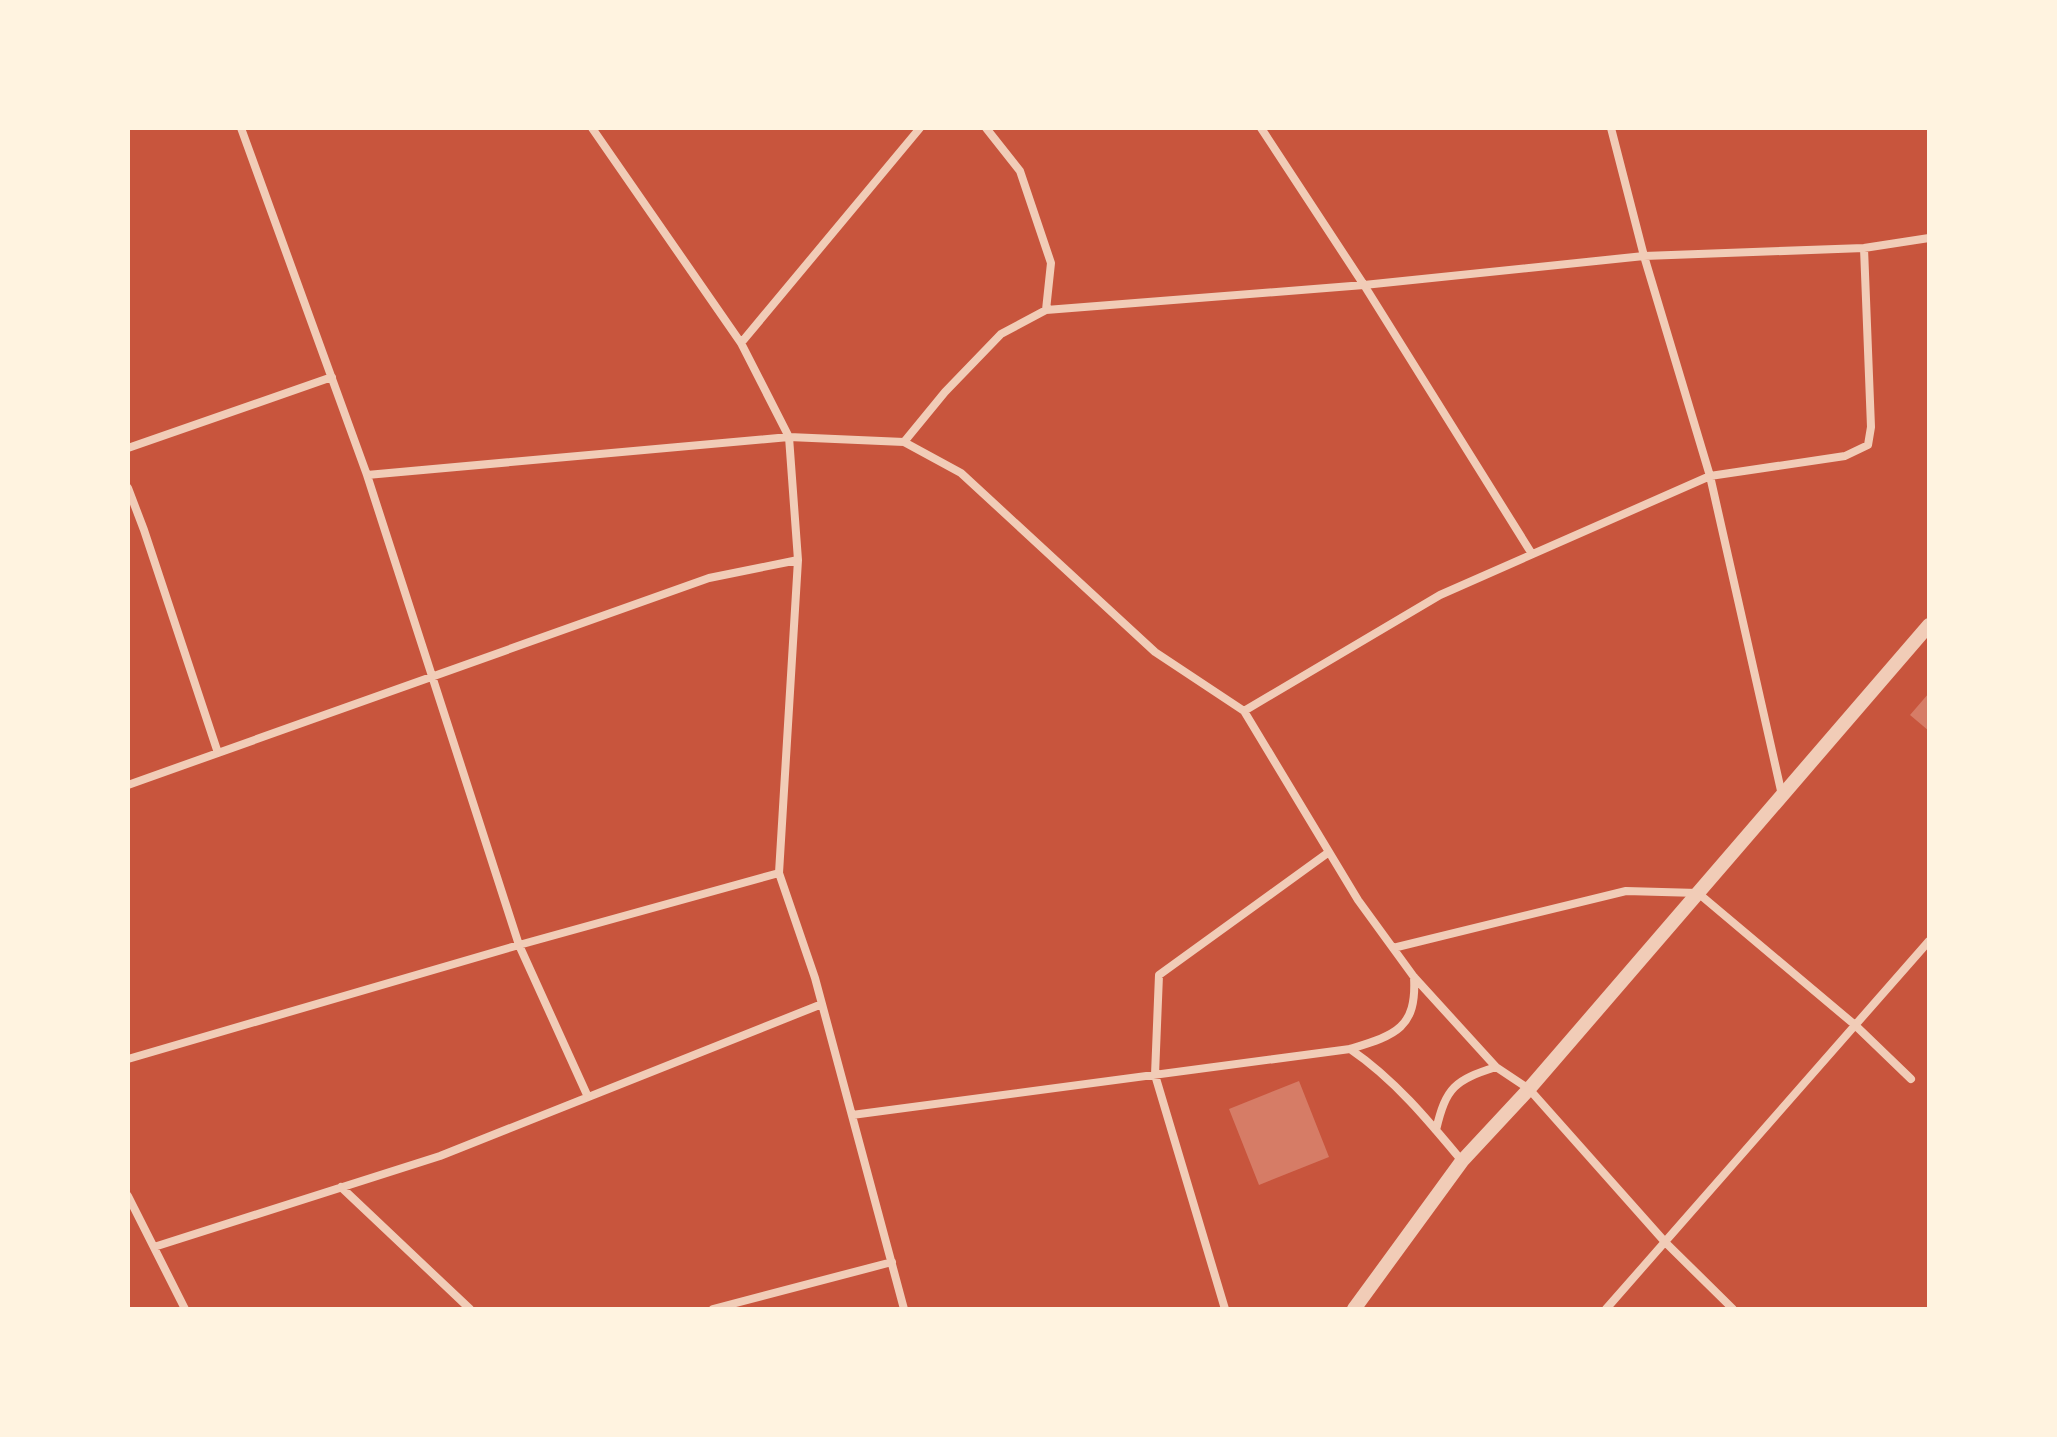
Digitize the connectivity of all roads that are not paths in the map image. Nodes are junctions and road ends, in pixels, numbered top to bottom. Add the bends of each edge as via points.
1 (241, 128) edge
2 (592, 128) edge
3 (920, 128) edge
4 (986, 128) edge
5 (1261, 128) edge
6 (1611, 128) edge
7 (1929, 238) edge
8 (1864, 248) junction
9 (1644, 256) junction
10 (1364, 285) junction
11 (1046, 310) junction
12 (741, 343) junction
13 (332, 377) junction
14 (789, 437) junction
15 (904, 442) junction
16 (128, 448) edge
17 (367, 475) junction
18 (1710, 476) junction
19 (128, 488) edge
20 (1532, 554) junction
21 (798, 560) junction
22 (1929, 625) edge
23 (434, 676) junction
24 (1244, 711) junction
25 (218, 753) junction
26 (128, 785) edge
27 (1782, 795) junction
28 (1329, 852) junction
29 (779, 873) junction
30 (1698, 893) junction
31 (1929, 941) edge
32 (519, 945) junction
33 (1393, 948) junction
34 (1414, 977) junction
35 (822, 1004) junction
36 (1855, 1025) junction
37 (1350, 1049) junction
38 (128, 1059) edge
39 (1496, 1067) junction
40 (1155, 1075) junction
41 (1911, 1079) dead end
42 (1529, 1089) junction
43 (588, 1097) junction
44 (852, 1115) junction
45 (1436, 1130) junction
46 (1462, 1161) junction
47 (341, 1187) junction
48 (128, 1196) edge
49 (1665, 1242) junction
50 (154, 1247) junction
51 (892, 1262) junction
52 (185, 1309) edge
53 (470, 1309) edge
54 (713, 1309) edge
55 (904, 1309) edge
56 (1225, 1309) edge
57 (1354, 1309) edge
58 (1606, 1309) edge
59 (1733, 1309) edge

1 - 13 street
2 - 12 street
3 - 12 street
4 - 11 street via 1020,171 1051,263
5 - 10 street
6 - 9 street
7 - 8 street
8 - 9 street
8 - 18 street via 1868,445 1845,456
9 - 10 street
9 - 18 street
10 - 11 street
10 - 20 street
11 - 15 street via 1001,334
12 - 14 street
13 - 16 street
13 - 17 street
14 - 15 street
14 - 17 street
14 - 21 street
15 - 24 street via 961,473 1155,652
17 - 23 street
18 - 20 street
18 - 27 street
19 - 25 street
20 - 24 street via 1440,595
21 - 23 street via 709,578
21 - 29 street
22 - 27 street
23 - 25 street
23 - 32 street
24 - 28 street
25 - 26 street
27 - 30 street
28 - 33 street
28 - 40 street via 1159,975
29 - 32 street
29 - 35 street
30 - 33 street via 1626,891
30 - 36 street
30 - 42 street
31 - 36 street
32 - 38 street
32 - 43 street
33 - 34 street
34 - 37 street via 1416,1001 1407,1022 1382,1039
34 - 39 street
35 - 43 street
35 - 44 street
36 - 41 street
36 - 49 street
37 - 40 street
37 - 45 street via 1371,1063
39 - 42 street
39 - 45 street via 1466,1077 1450,1091
40 - 44 street
40 - 56 street
42 - 46 street
42 - 49 street
43 - 47 street via 440,1156
44 - 51 street
45 - 46 street
46 - 57 street
47 - 50 street
47 - 53 street
48 - 50 street
49 - 58 street
49 - 59 street
50 - 52 street
51 - 54 street
51 - 55 street

